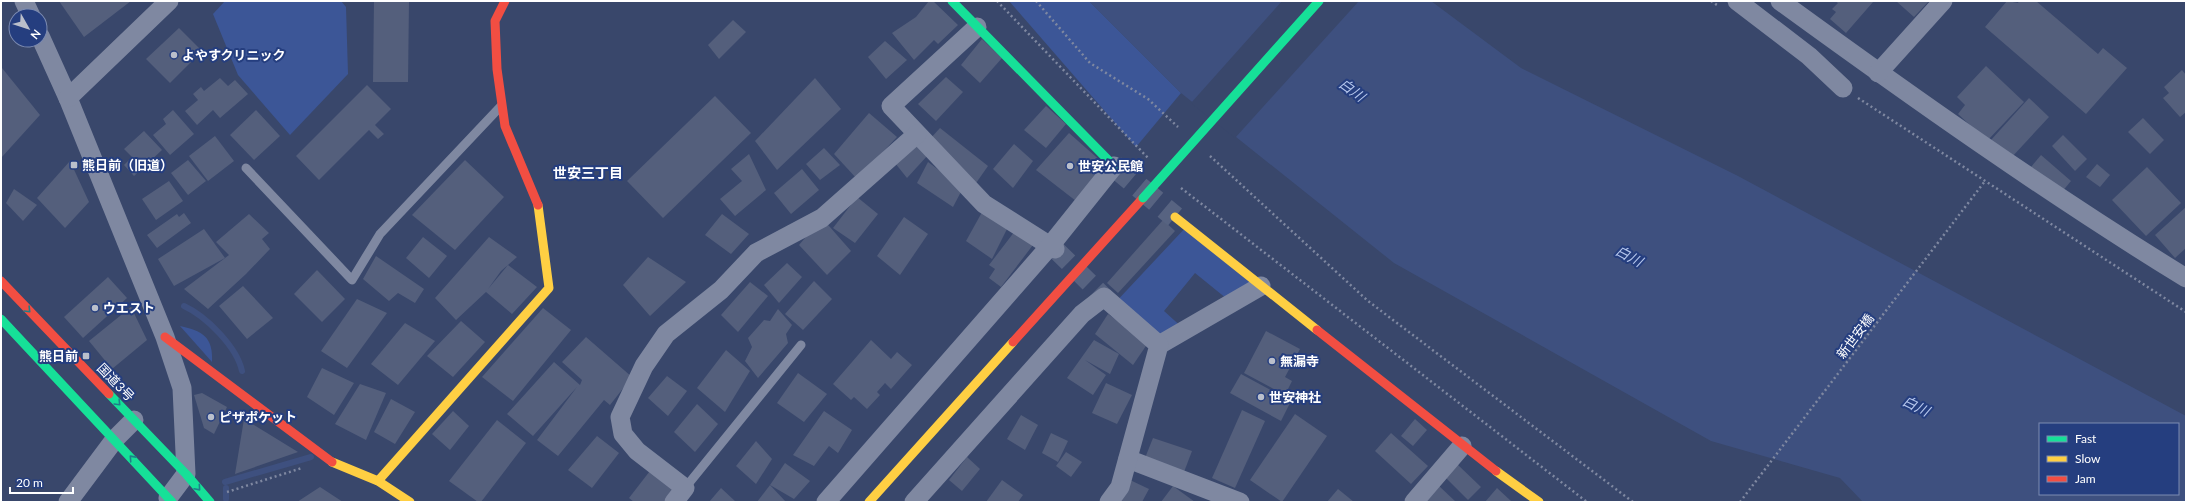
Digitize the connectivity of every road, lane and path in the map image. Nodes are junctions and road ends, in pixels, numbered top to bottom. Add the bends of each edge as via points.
1 (169, 1) edge
2 (504, 1) edge
3 (952, 1) edge
4 (997, 1) edge
5 (1036, 1) edge
6 (1319, 1) edge
7 (1711, 1) edge
8 (1943, 1) edge
9 (1783, 2) edge
10 (1730, 5) edge
11 (977, 27) junction
12 (45, 48) edge
13 (1878, 73) junction
14 (1843, 88) joint
15 (68, 98) junction
16 (502, 105) junction
17 (1181, 130) dead end
18 (917, 134) junction
19 (1136, 147) dead end
20 (1209, 156) dead end
21 (1114, 166) joint
22 (246, 168) dead end
23 (1986, 181) junction
24 (1190, 195) dead end
25 (1175, 217) tunnel mouth
26 (1052, 247) junction
27 (2186, 278) edge
28 (1, 281) edge
29 (1261, 286) junction
30 (2186, 312) edge
31 (1, 319) edge
32 (165, 337) junction
33 (801, 345) dead end
34 (1159, 346) junction
35 (134, 420) junction
36 (115, 440) junction
37 (1462, 446) junction
38 (1128, 459) junction
39 (328, 460) junction
40 (186, 474) junction
41 (378, 481) junction
42 (231, 491) dead end
43 (680, 495) edge
44 (170, 500) edge
45 (68, 502) edge
46 (210, 502) edge
47 (410, 502) edge
48 (826, 502) edge
49 (869, 502) edge
50 (914, 502) edge
51 (1109, 502) edge
52 (1240, 502) edge
53 (1414, 502) edge
54 (1539, 502) edge
55 (1587, 502) edge
56 (1633, 502) edge
57 (1740, 502) edge

1 - 15 street
2 - 16 main road via 495,21
3 - 11 main road
4 - 19 path
5 - 17 path via 1090,63 1148,99
6 - 49 main road, bridge
7 - 10 path
8 - 13 street
9 - 13 street
10 - 14 street via 1809,56
11 - 18 street via 891,106
11 - 21 main road
12 - 15 street
13 - 27 street via 2017,169
14 - 23 path
15 - 32 street
16 - 22 lane via 380,234 352,280
16 - 41 main road via 505,126 540,209 549,288
18 - 26 street via 984,204
18 - 43 street via 822,218 756,253 721,290 666,334 644,366 620,417 623,434
20 - 56 path via 1368,302
21 - 26 street
23 - 30 path
23 - 57 path, 新世安橋
24 - 55 path
25 - 29 main road
26 - 48 street
28 -> 35 main road, 国道3号
29 - 34 street
29 - 37 main road
31 - 36 main road
32 - 39 main road
32 - 40 street via 182,388
33 - 43 lane
34 - 38 street
34 - 50 street via 1104,297 1082,314
35 - 36 street
35 - 40 main road, 国道3号
44 -> 36 main road
36 - 45 street
37 - 53 street
37 - 54 main road
38 - 51 street via 1120,487
38 - 52 street
39 - 41 main road
39 - 42 path
40 - 44 street
40 -> 46 main road, 国道3号
41 - 47 main road

